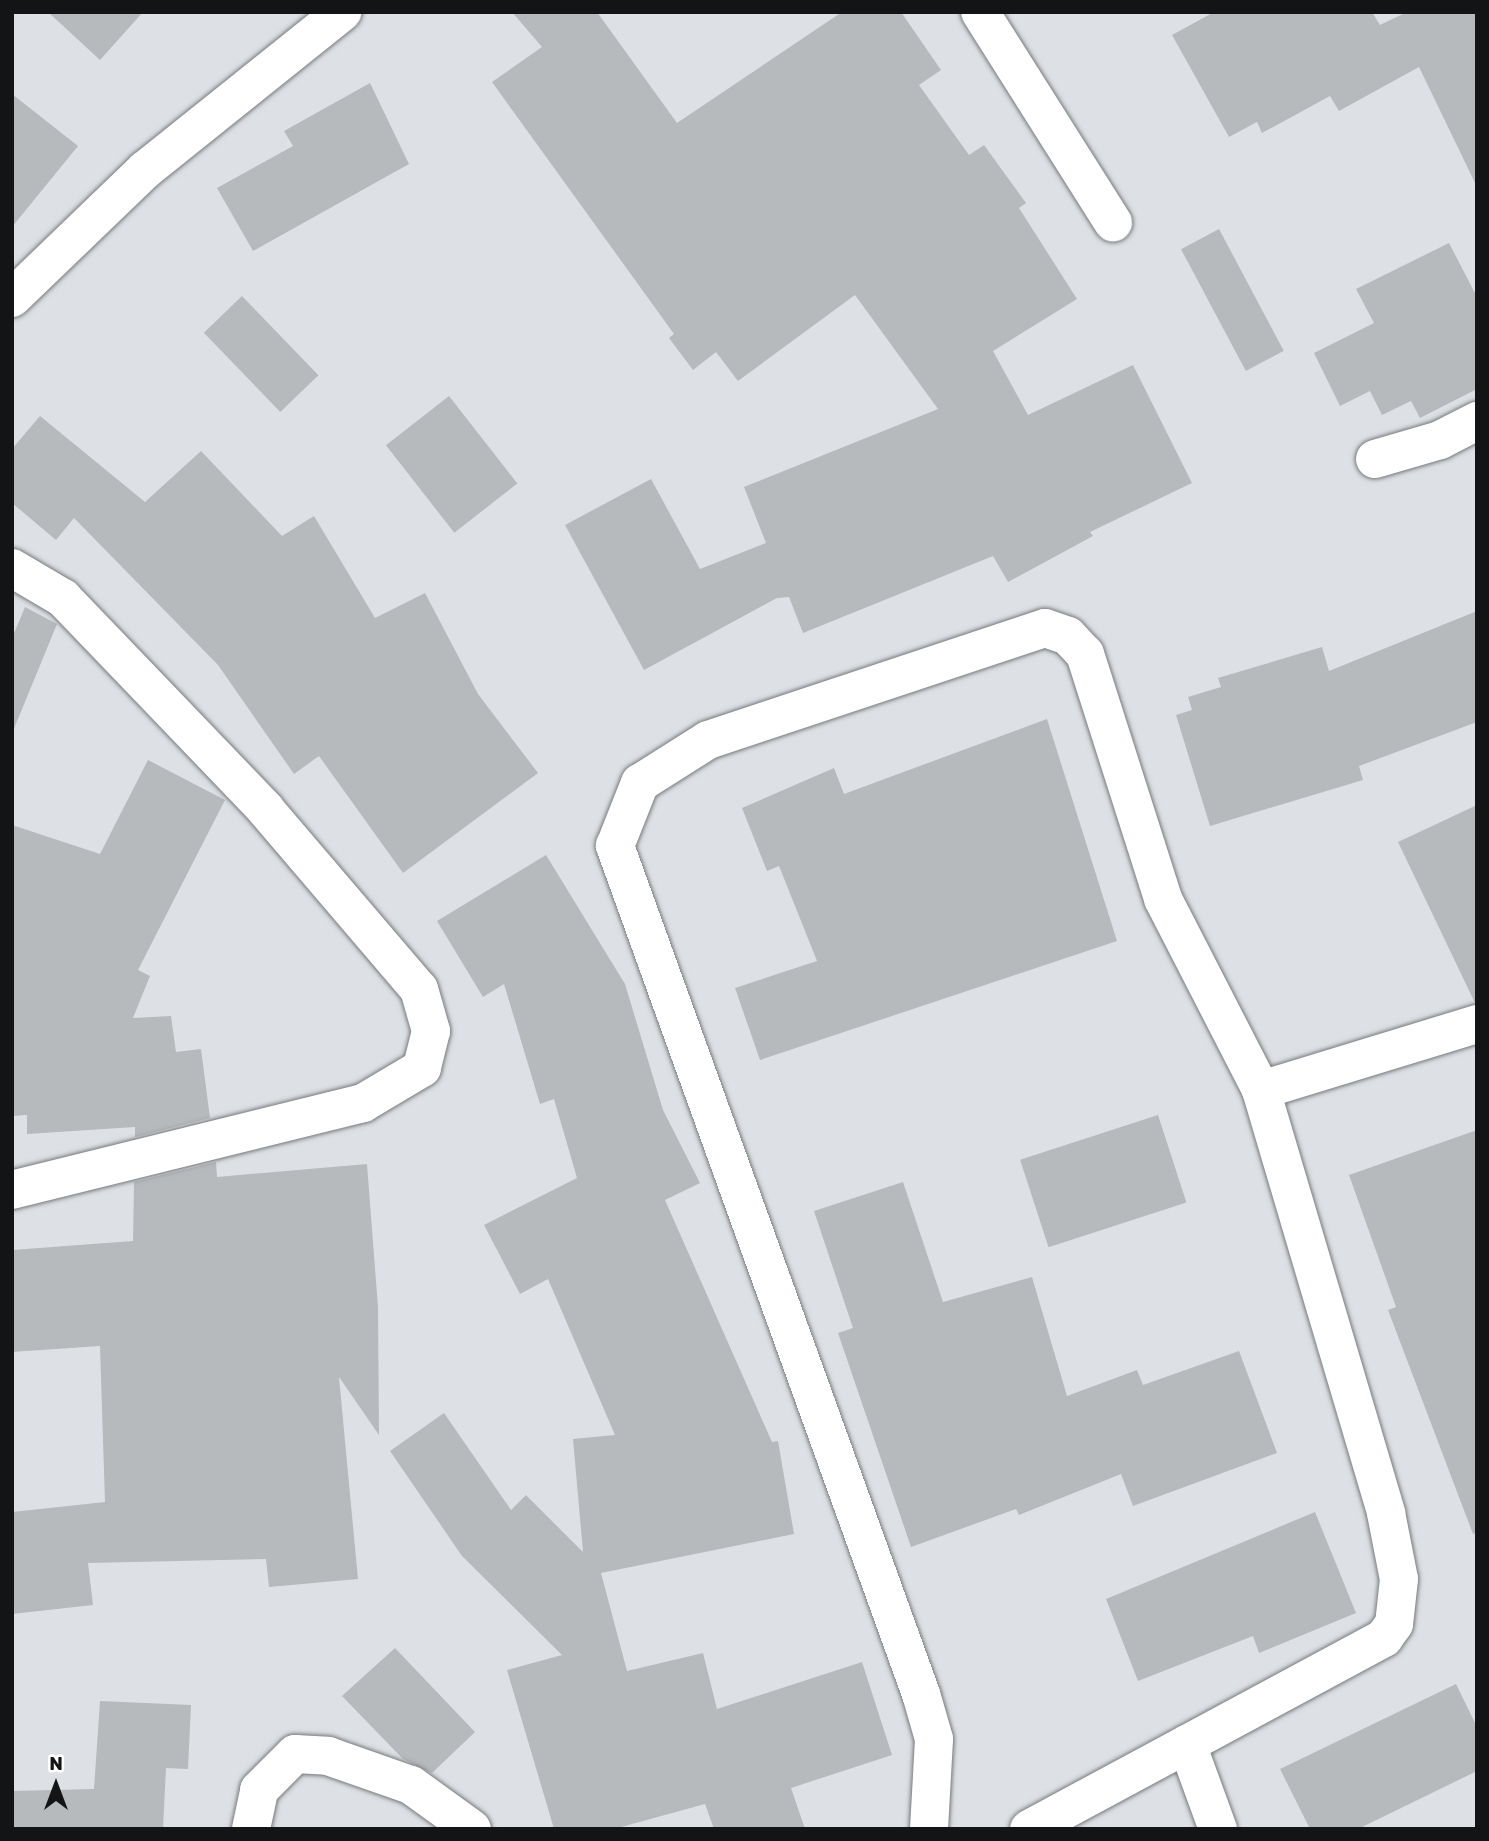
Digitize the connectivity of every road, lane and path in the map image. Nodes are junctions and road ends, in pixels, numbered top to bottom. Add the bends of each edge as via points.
1 (341, 12) edge
2 (980, 12) edge
3 (1113, 222) dead end
4 (12, 299) edge
5 (1477, 421) edge
6 (1375, 459) dead end
7 (12, 568) edge
8 (1477, 1024) edge
9 (1261, 1090) junction
10 (12, 1190) edge
11 (1187, 1744) junction
12 (251, 1829) edge
13 (472, 1829) edge
14 (929, 1829) edge
15 (1028, 1829) edge
16 (1218, 1829) edge

1 - 4 street via 145,170
2 - 3 street
5 - 6 street via 1440,440
7 - 10 street via 63,598 265,809 419,989 431,1031 422,1068 363,1102
8 - 9 street
9 - 11 street via 1386,1513 1399,1579 1394,1624 1384,1638
9 - 14 street via 1163,899 1102,695 1084,654 1068,636 1045,628 708,740 640,783 624,814 617,859 921,1694 934,1739
11 - 15 street
11 - 16 street
12 - 13 street via 259,1790 295,1755 328,1756 411,1785

